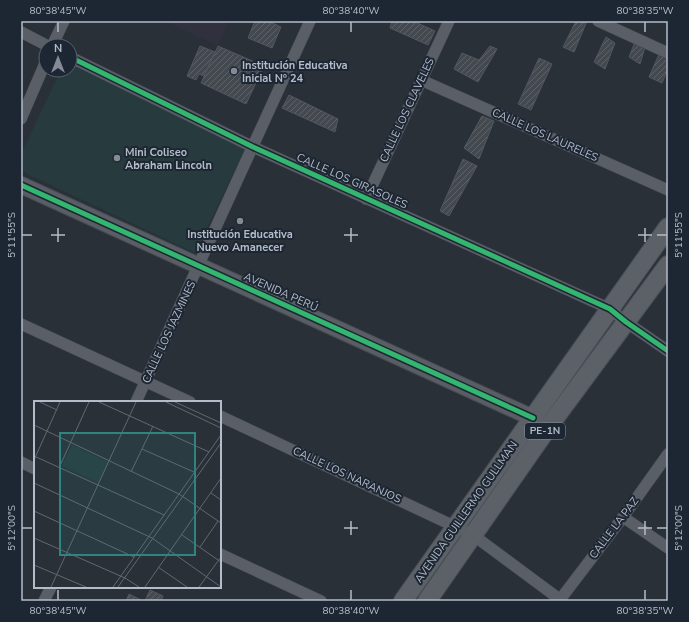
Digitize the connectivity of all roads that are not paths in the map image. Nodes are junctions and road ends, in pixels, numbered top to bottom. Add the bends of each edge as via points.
1 (64, 21) edge
2 (310, 21) edge
3 (449, 21) edge
4 (598, 21) edge
5 (21, 32) edge
6 (56, 38) edge
7 (38, 41) edge
8 (668, 53) edge
9 (78, 61) edge
10 (39, 78) edge
11 (421, 80) junction
12 (21, 119) edge
13 (253, 147) junction
14 (21, 185) edge
15 (668, 190) edge
16 (366, 199) junction
17 (668, 227) edge
18 (668, 265) edge
19 (200, 266) junction
20 (610, 309) junction
21 (626, 322) junction
22 (21, 324) edge
23 (668, 351) edge
24 (146, 382) junction
25 (136, 401) edge
26 (188, 401) edge
27 (221, 416) edge
28 (533, 418) junction
29 (668, 454) edge
30 (21, 462) edge
31 (34, 468) edge
32 (623, 517) junction
33 (456, 526) junction
34 (473, 535) junction
35 (668, 548) edge
36 (221, 554) edge
37 (50, 588) edge
38 (44, 601) edge
39 (321, 601) edge
40 (404, 601) edge
41 (427, 601) edge
42 (560, 601) edge

1 - 6 street
2 - 13 street, CALLE LOS JAZMINES
3 - 11 street, CALLE LOS CLAVELES
4 - 8 street
5 - 7 street
9 - 13 street, CALLE LOS GIRASOLES
10 - 12 street
11 - 15 street, CALLE LOS LAURELES
11 - 16 street, CALLE LOS CLAVELES
13 - 16 street, CALLE LOS GIRASOLES
13 - 19 street, CALLE LOS JAZMINES
14 - 19 street, AVENIDA PERÚ
16 - 20 street, CALLE LOS GIRASOLES
17 - 20 main road, AVENIDA GUILLERMO GULLMAN / PE-1N
18 - 21 main road, AVENIDA GUILLERMO GULLMAN / PE-1N
19 - 24 street, CALLE LOS JAZMINES
19 - 28 street, AVENIDA PERÚ
20 - 21 street, CALLE LOS GIRASOLES
20 - 28 main road, AVENIDA GUILLERMO GULLMAN / PE-1N
21 - 23 street, CALLE LOS GIRASOLES
21 - 34 main road, AVENIDA GUILLERMO GULLMAN / PE-1N
22 - 24 street
24 - 25 street, CALLE LOS JAZMINES
24 - 26 street
27 - 33 street, CALLE LOS NARANJOS
28 - 33 main road, AVENIDA GUILLERMO GULLMAN / PE-1N
29 - 32 street, CALLE LA PAZ
30 - 31 street
32 - 35 street
32 - 42 street, CALLE LA PAZ
33 - 34 street, CALLE LOS NARANJOS
33 - 40 main road, AVENIDA GUILLERMO GULLMAN / PE-1N
34 - 41 main road, AVENIDA GUILLERMO GULLMAN / PE-1N
34 - 42 street, CALLE LOS NARANJOS
36 - 39 street
37 - 38 street

